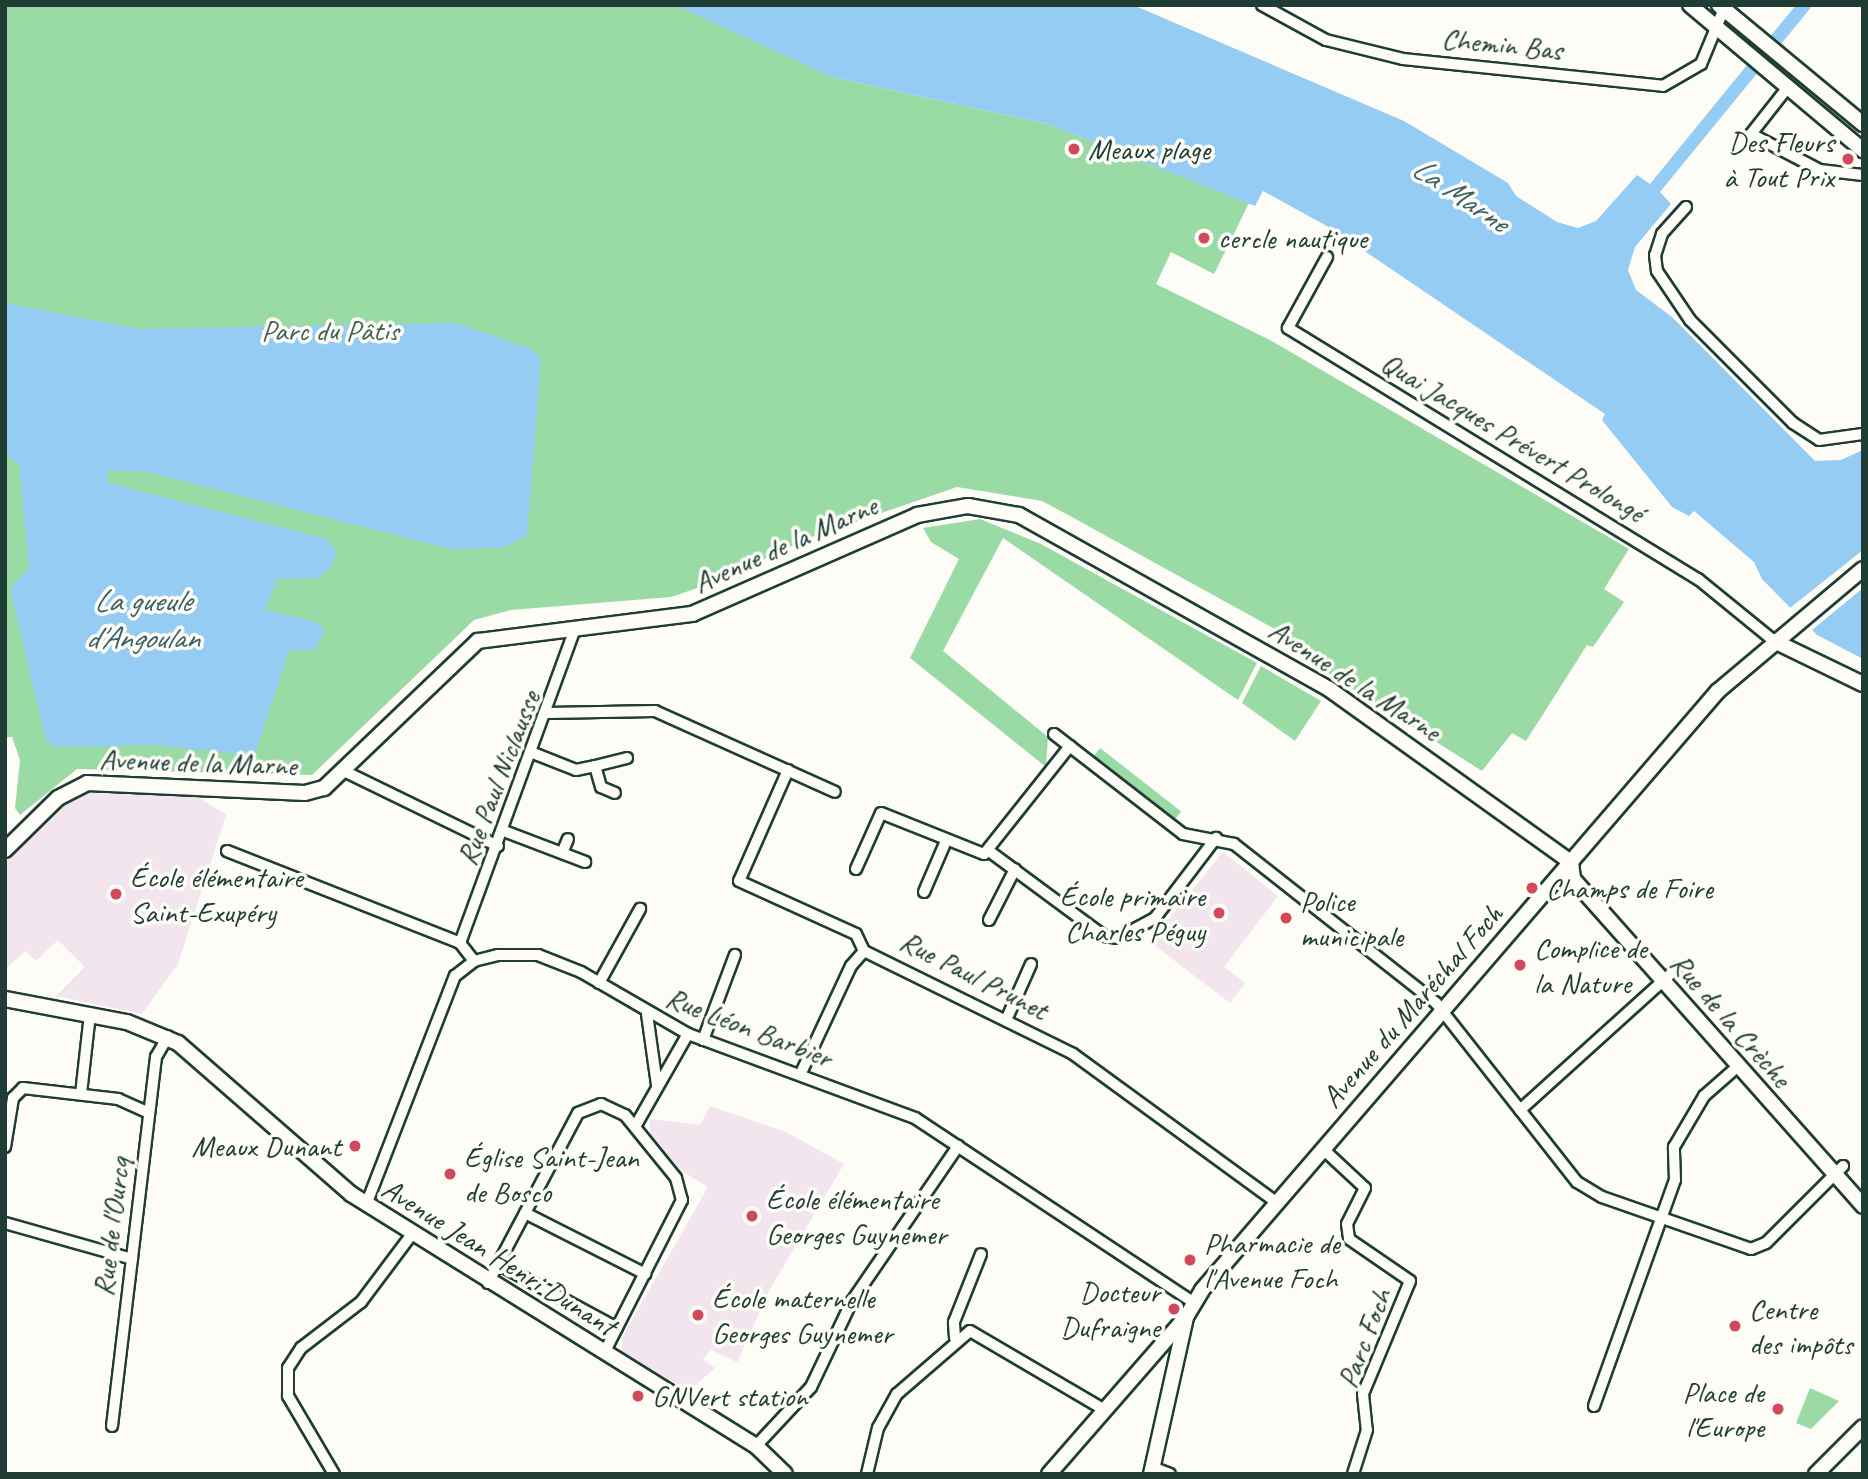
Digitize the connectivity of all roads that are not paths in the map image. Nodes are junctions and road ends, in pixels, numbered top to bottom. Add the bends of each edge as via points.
1 (1262, 5) edge
2 (1690, 5) edge
3 (1723, 7) edge
4 (1717, 29) junction
5 (1782, 83) junction
6 (1863, 124) edge
7 (1863, 150) edge
8 (1863, 175) edge
9 (1686, 207) dead end
10 (1327, 257) dead end
11 (1863, 434) edge
12 (1863, 569) edge
13 (575, 629) junction
14 (1774, 641) junction
15 (1863, 684) edge
16 (548, 713) junction
17 (1054, 734) dead end
18 (1070, 746) junction
19 (533, 753) junction
20 (627, 758) dead end
21 (595, 766) junction
22 (788, 770) junction
23 (346, 772) junction
24 (835, 792) dead end
25 (615, 793) dead end
26 (504, 831) junction
27 (1216, 838) junction
28 (568, 839) dead end
29 (946, 841) junction
30 (498, 846) junction
31 (5, 850) edge
32 (989, 850) junction
33 (227, 851) dead end
34 (562, 853) junction
35 (585, 862) dead end
36 (1571, 862) junction
37 (856, 869) dead end
38 (1015, 869) junction
39 (924, 892) dead end
40 (640, 909) dead end
41 (989, 920) dead end
42 (460, 943) junction
43 (864, 951) junction
44 (735, 955) dead end
45 (474, 961) junction
46 (1031, 964) dead end
47 (1671, 974) junction
48 (599, 983) junction
49 (5, 999) edge
50 (1443, 1011) junction
51 (90, 1014) junction
52 (647, 1014) junction
53 (1007, 1018) junction
54 (688, 1034) junction
55 (168, 1036) junction
56 (703, 1040) junction
57 (1737, 1067) junction
58 (801, 1073) junction
59 (657, 1085) junction
60 (80, 1094) junction
61 (1520, 1110) junction
62 (149, 1113) junction
63 (636, 1125) junction
64 (958, 1146) junction
65 (5, 1147) edge
66 (1323, 1149) junction
67 (1838, 1171) junction
68 (1277, 1203) junction
69 (366, 1205) junction
70 (1863, 1206) edge
71 (524, 1213) junction
72 (1662, 1219) junction
73 (5, 1223) edge
74 (412, 1234) junction
75 (981, 1254) dead end
76 (132, 1259) junction
77 (498, 1264) junction
78 (645, 1274) junction
79 (488, 1283) junction
80 (1193, 1302) junction
81 (1185, 1317) junction
82 (617, 1328) junction
83 (955, 1338) junction
84 (604, 1353) junction
85 (1594, 1406) dead end
86 (1103, 1409) junction
87 (112, 1426) dead end
88 (1863, 1427) edge
89 (756, 1446) junction
90 (1152, 1470) edge
91 (334, 1474) edge
92 (785, 1474) edge
93 (867, 1474) edge
94 (1049, 1474) edge
95 (1170, 1474) edge
96 (1353, 1474) edge
97 (1816, 1474) edge

1 - 4 street, Chemin Bas via 1326,40 1403,59 1663,86 1701,64
2 - 4 street
3 - 4 street, Chemin Bas
3 - 6 street
4 - 5 street
5 - 7 street
5 - 8 street via 1751,134 1820,170
9 - 11 street via 1662,234 1657,271 1690,320 1793,423 1819,440
10 - 14 street, Quai Jacques Prévert Prolongé via 1288,328 1698,579
12 - 14 street, Avenue du Maréchal Foch
13 - 16 street, Rue Paul Niclausse
13 - 23 street, Avenue de la Marne via 506,632 478,641
13 - 36 street, Avenue de la Marne via 692,614 917,515 952,507 993,507 1146,582 1329,690
14 - 15 street
14 - 36 street, Avenue du Maréchal Foch via 1718,691
16 - 19 street, Rue Paul Niclausse
16 - 22 street via 655,711
17 - 18 street
18 - 27 street via 1183,834
18 - 32 street
19 - 21 street via 576,770
19 - 26 street, Rue Paul Niclausse
20 - 21 street
21 - 25 street via 601,787
22 - 24 street
22 - 43 street, Rue Paul Prunet via 739,881 856,934
23 - 30 street
23 - 31 street, Avenue de la Marne via 305,793 87,783 58,798
26 - 30 street, Rue Paul Niclausse
26 - 34 street
27 - 38 street via 1154,918 1118,938 1104,936
27 - 50 street via 1234,844
28 - 34 street
29 - 32 street via 978,855
29 - 37 street via 881,813
29 - 39 street
30 - 42 street, Rue Paul Niclausse
32 - 38 street
33 - 42 street
34 - 35 street
36 - 47 street, Rue de la Crèche via 1573,879
36 - 50 street, Avenue du Maréchal Foch
38 - 41 street
40 - 48 street
42 - 45 street
43 - 53 street, Rue Paul Prunet
43 - 58 street via 851,966
44 - 56 street
45 - 48 street, Rue Léon Barbier via 538,955
45 - 69 street via 455,976
46 - 53 street
47 - 57 street, Rue de la Crèche
47 - 61 street
48 - 52 street, Rue Léon Barbier
49 - 51 street, Avenue Jean Henri Dunant
50 - 61 street
50 - 66 street, Avenue du Maréchal Foch
51 - 55 street, Avenue Jean Henri Dunant
51 - 60 street
52 - 54 street, Rue Léon Barbier
52 - 59 street
53 - 68 street, Rue Paul Prunet via 1112,1080
54 - 56 street, Rue Léon Barbier
54 - 59 street
55 - 62 street, Rue de l'Ourcq via 156,1058
55 - 69 street, Avenue Jean Henri Dunant
56 - 58 street, Rue Léon Barbier
57 - 67 street, Rue de la Crèche
57 - 72 street via 1704,1096 1696,1118 1678,1139 1675,1180
58 - 64 street, Rue Léon Barbier via 889,1106
59 - 63 street
60 - 62 street via 118,1099
60 - 65 street via 23,1088 13,1098
61 - 72 street via 1577,1182
62 - 76 street, Rue de l'Ourcq
63 - 71 street via 601,1104 584,1108
63 - 78 street via 682,1192
64 - 80 street, Rue Léon Barbier
64 - 89 street via 852,1301 811,1387
66 - 68 street, Avenue du Maréchal Foch
66 - 96 street, Parc Foch via 1365,1188 1347,1224 1349,1238 1410,1281 1363,1394 1367,1430
67 - 70 street, Rue de la Crèche
67 - 72 street via 1758,1248 1743,1248
68 - 80 street, Avenue du Maréchal Foch
69 - 74 street, Avenue Jean Henri Dunant
71 - 77 street
71 - 78 street
72 - 85 street
73 - 76 street
74 - 79 street, Avenue Jean Henri Dunant
74 - 91 street via 361,1302 301,1348 288,1368 288,1396
75 - 83 street via 954,1322
76 - 87 street, Rue de l'Ourcq
77 - 79 street
77 - 82 street
78 - 82 street
79 - 84 street, Avenue Jean Henri Dunant
80 - 81 street, Avenue du Maréchal Foch
81 - 86 street
81 - 90 street, Avenue du Maréchal Foch
82 - 84 street
83 - 86 street via 970,1331 983,1334
83 - 93 street via 886,1410
84 - 89 street, Avenue Jean Henri Dunant
86 - 94 street
88 - 97 street
89 - 92 street, Avenue Jean Henri Dunant
90 - 95 street

